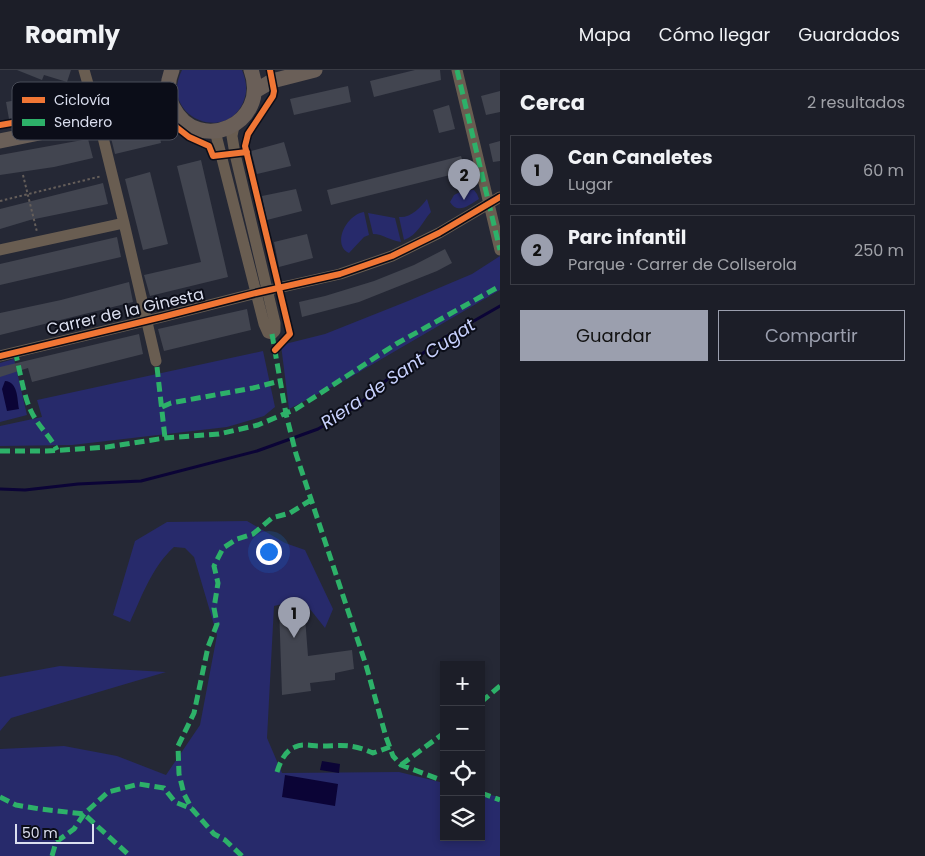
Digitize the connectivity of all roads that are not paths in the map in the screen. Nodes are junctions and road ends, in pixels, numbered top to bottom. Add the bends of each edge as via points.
1 (251, 70) edge
2 (315, 70) edge
3 (457, 70) edge
4 (255, 91) junction
5 (178, 114) edge
6 (234, 126) junction
7 (215, 131) junction
8 (103, 140) edge
9 (500, 197) edge
10 (489, 205) junction
11 (124, 223) junction
12 (0, 250) edge
13 (500, 250) edge
14 (268, 291) junction
15 (256, 293) junction
16 (147, 321) junction
17 (0, 356) edge
18 (156, 361) dead end

1 - 4 main road
2 - 4 main road via 277,80
3 - 10 street
4 - 6 main road via 249,111
5 - 7 main road via 192,127
6 - 7 main road
6 - 14 street via 233,145
7 - 15 street
8 - 11 street
9 - 10 street, Carrer de la Ginesta
10 - 13 street
10 - 14 street, Carrer de la Ginesta via 392,256 340,274
11 - 12 street
11 - 16 street
14 - 15 street, Carrer de la Ginesta
14 - 15 street via 276,328 272,334 266,331
15 - 16 street, Carrer de la Ginesta
16 - 17 street, Carrer de la Ginesta
16 - 18 street

